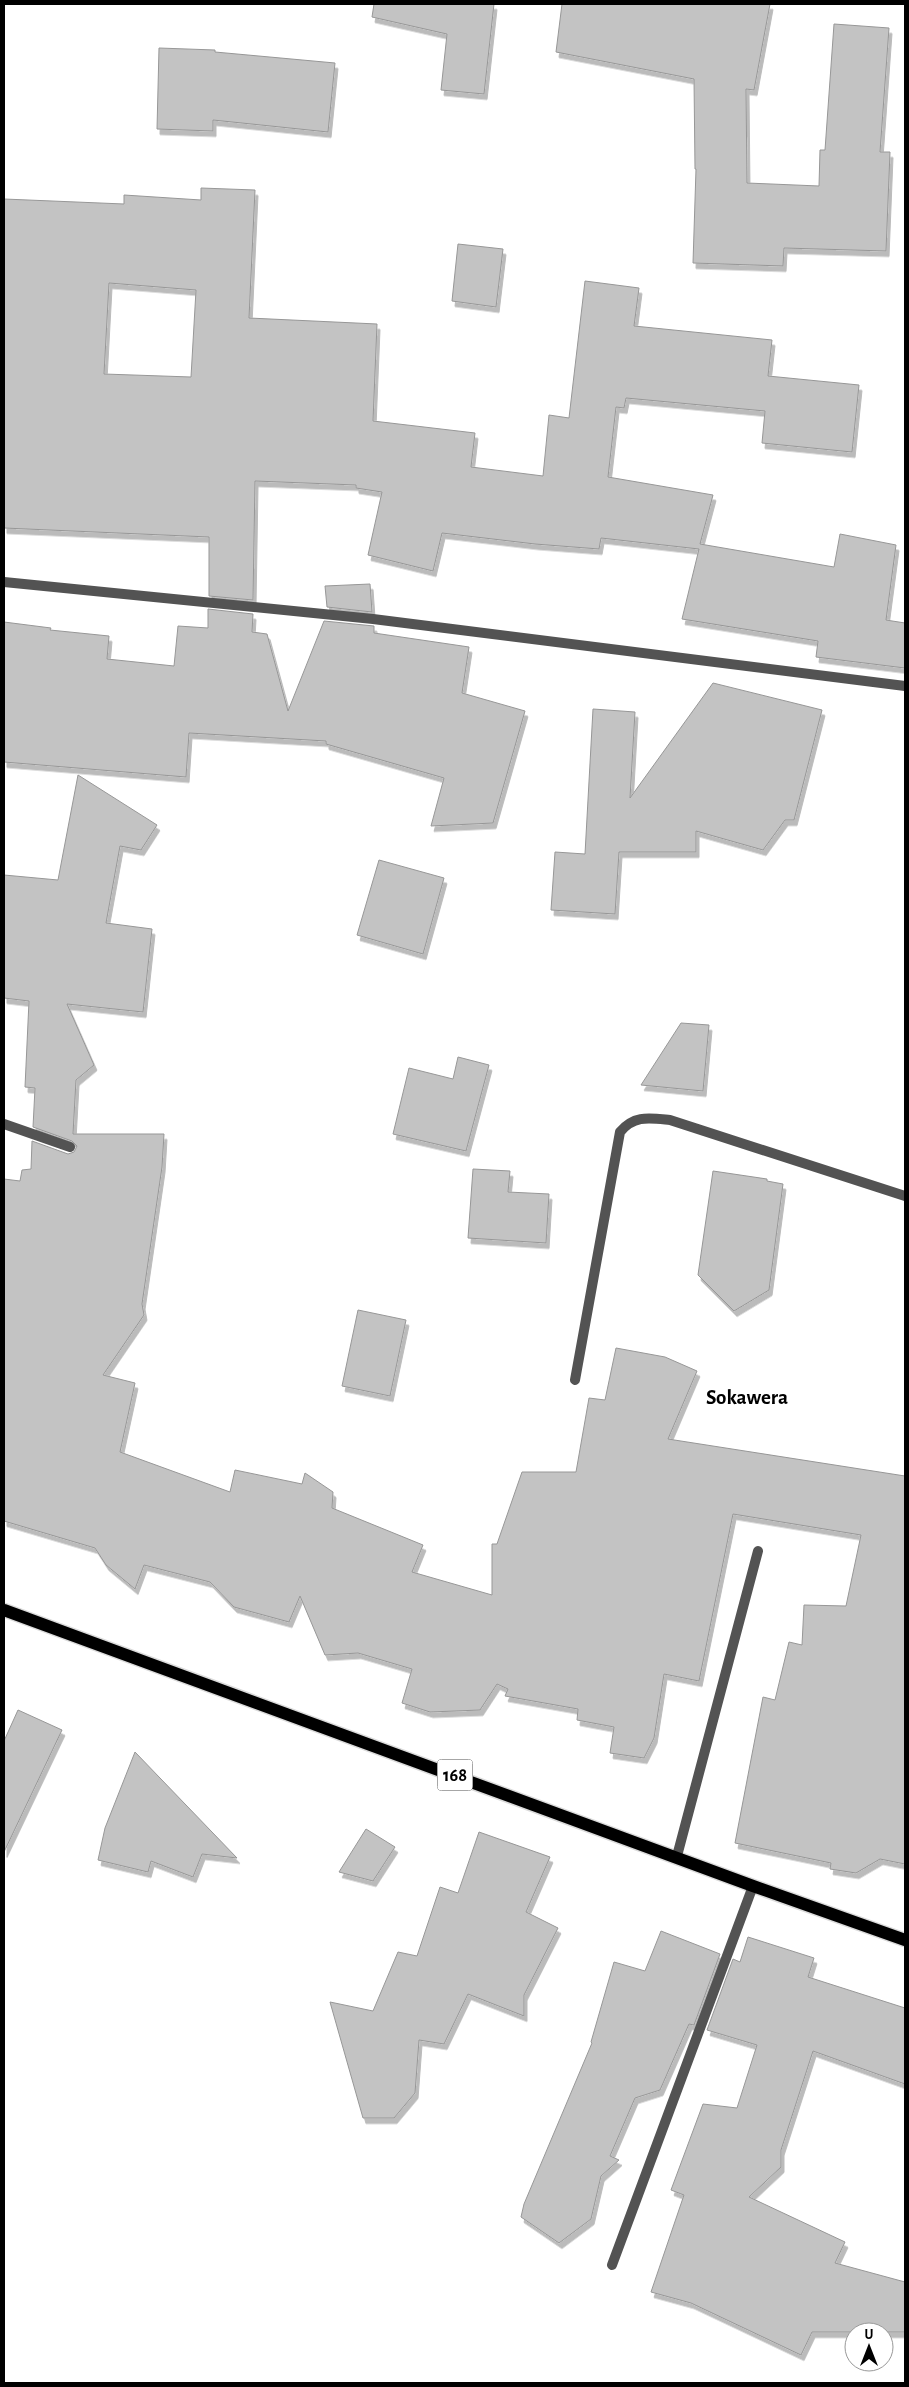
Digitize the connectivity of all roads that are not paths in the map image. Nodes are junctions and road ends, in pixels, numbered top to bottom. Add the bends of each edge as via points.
1 (4, 582) edge
2 (905, 686) edge
3 (4, 1124) edge
4 (70, 1147) dead end
5 (905, 1196) edge
6 (575, 1380) dead end
7 (758, 1551) dead end
8 (4, 1610) edge
9 (677, 1856) junction
10 (753, 1886) junction
11 (905, 1940) edge
12 (612, 2265) dead end

1 - 2 street via 373,619
3 - 4 street
5 - 6 street via 670,1120 649,1118 628,1122 620,1132
7 - 9 street
8 - 9 main road, 168
9 - 10 main road, 168
10 - 11 main road, 168
10 - 12 street

